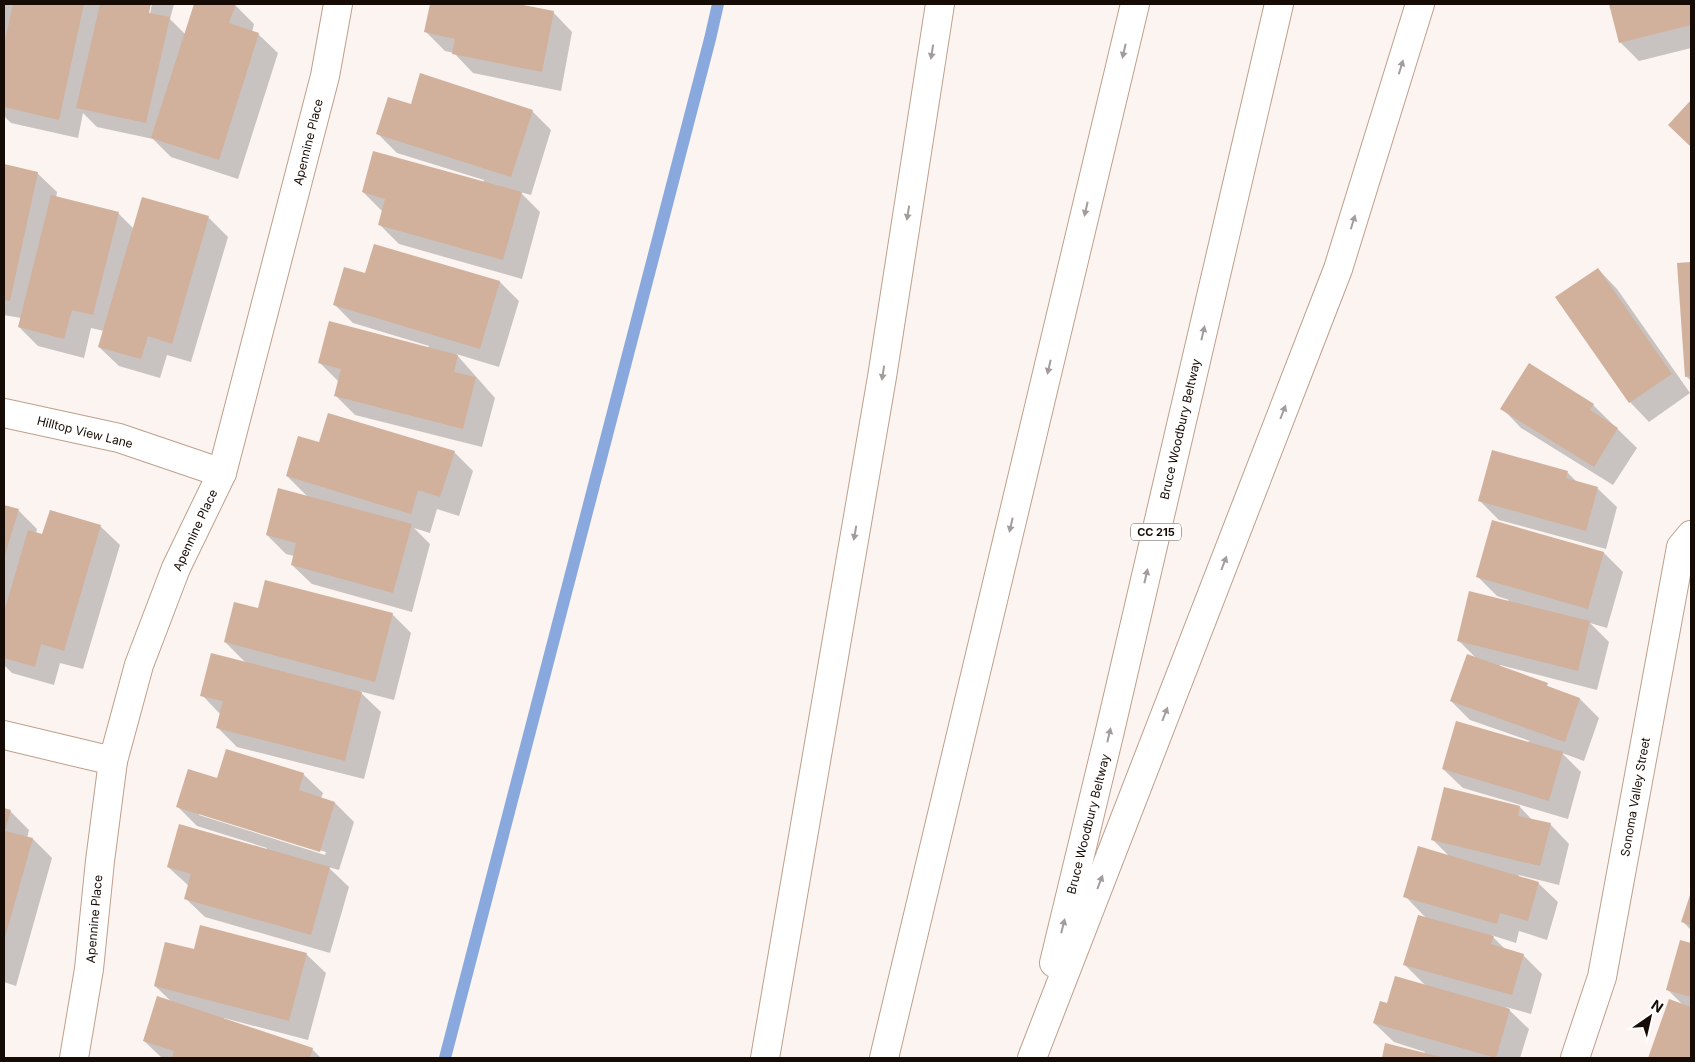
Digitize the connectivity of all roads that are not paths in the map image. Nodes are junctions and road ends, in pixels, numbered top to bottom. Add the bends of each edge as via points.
1 (338, 4) edge
2 (940, 4) edge
3 (1135, 4) edge
4 (1279, 4) edge
5 (1420, 4) edge
6 (4, 413) edge
7 (222, 473) junction
8 (1691, 535) edge
9 (4, 735) edge
10 (113, 761) junction
11 (74, 1058) edge
12 (765, 1058) edge
13 (884, 1058) edge
14 (1028, 1058) edge
15 (1032, 1058) edge
16 (1575, 1058) edge

1 - 7 main road, Apennine Place via 325,76
2 -> 12 main road via 882,378
3 -> 13 main road
14 -> 4 main road, Bruce Woodbury Beltway / CC 215 via 1109,735
15 -> 5 main road via 1338,269
6 - 7 main road, Hilltop View Lane via 119,438
7 - 10 main road, Apennine Place via 176,568 139,665
8 - 16 main road, Sonoma Valley Street via 1682,547 1602,977
9 - 10 main road
10 - 11 main road, Apennine Place via 89,969

